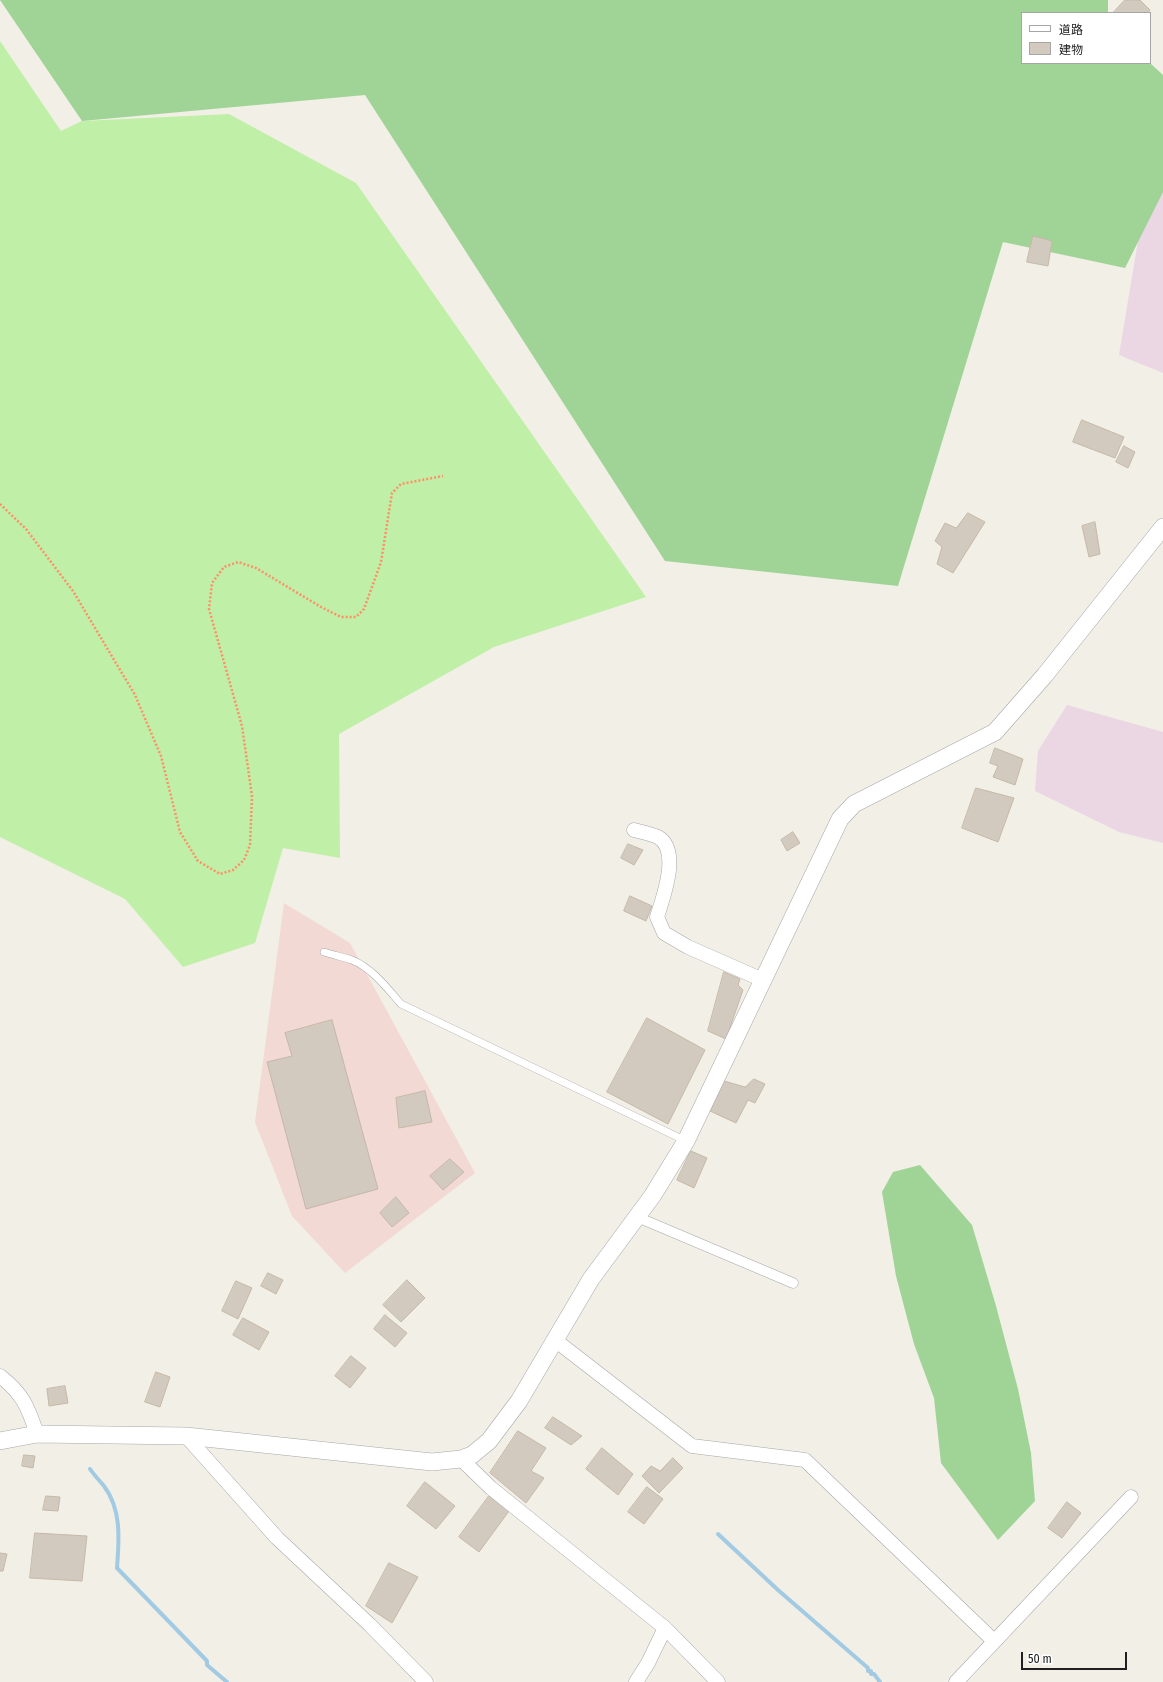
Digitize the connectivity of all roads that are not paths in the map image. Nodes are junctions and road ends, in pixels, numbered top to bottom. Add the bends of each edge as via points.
1 (1163, 527) edge
2 (634, 830) dead end
3 (324, 952) dead end
4 (763, 980) junction
5 (686, 1141) junction
6 (637, 1216) junction
7 (793, 1283) dead end
8 (555, 1340) junction
9 (0, 1376) edge
10 (37, 1434) junction
11 (186, 1436) junction
12 (0, 1441) edge
13 (461, 1459) junction
14 (1131, 1497) dead end
15 (665, 1628) junction
16 (994, 1641) junction
17 (426, 1682) edge
18 (636, 1682) edge
19 (718, 1682) edge
20 (956, 1682) edge

1 - 4 street via 995,732 854,804 840,819
2 - 4 street via 659,838 669,850 668,882 656,917 664,933 688,947
3 - 5 lane via 353,961 371,972 401,1004
4 - 5 street
5 - 6 street
6 - 7 street
6 - 8 street via 591,1279
8 - 13 street via 519,1401 488,1441 472,1455
8 - 16 street via 692,1446 805,1460
9 - 10 street via 12,1385 28,1406
10 - 11 street
10 - 12 street
11 - 13 street via 432,1462
11 - 17 street via 277,1538 370,1625
13 - 15 street via 491,1488
14 - 16 street
15 - 18 street
15 - 19 street
16 - 20 street

